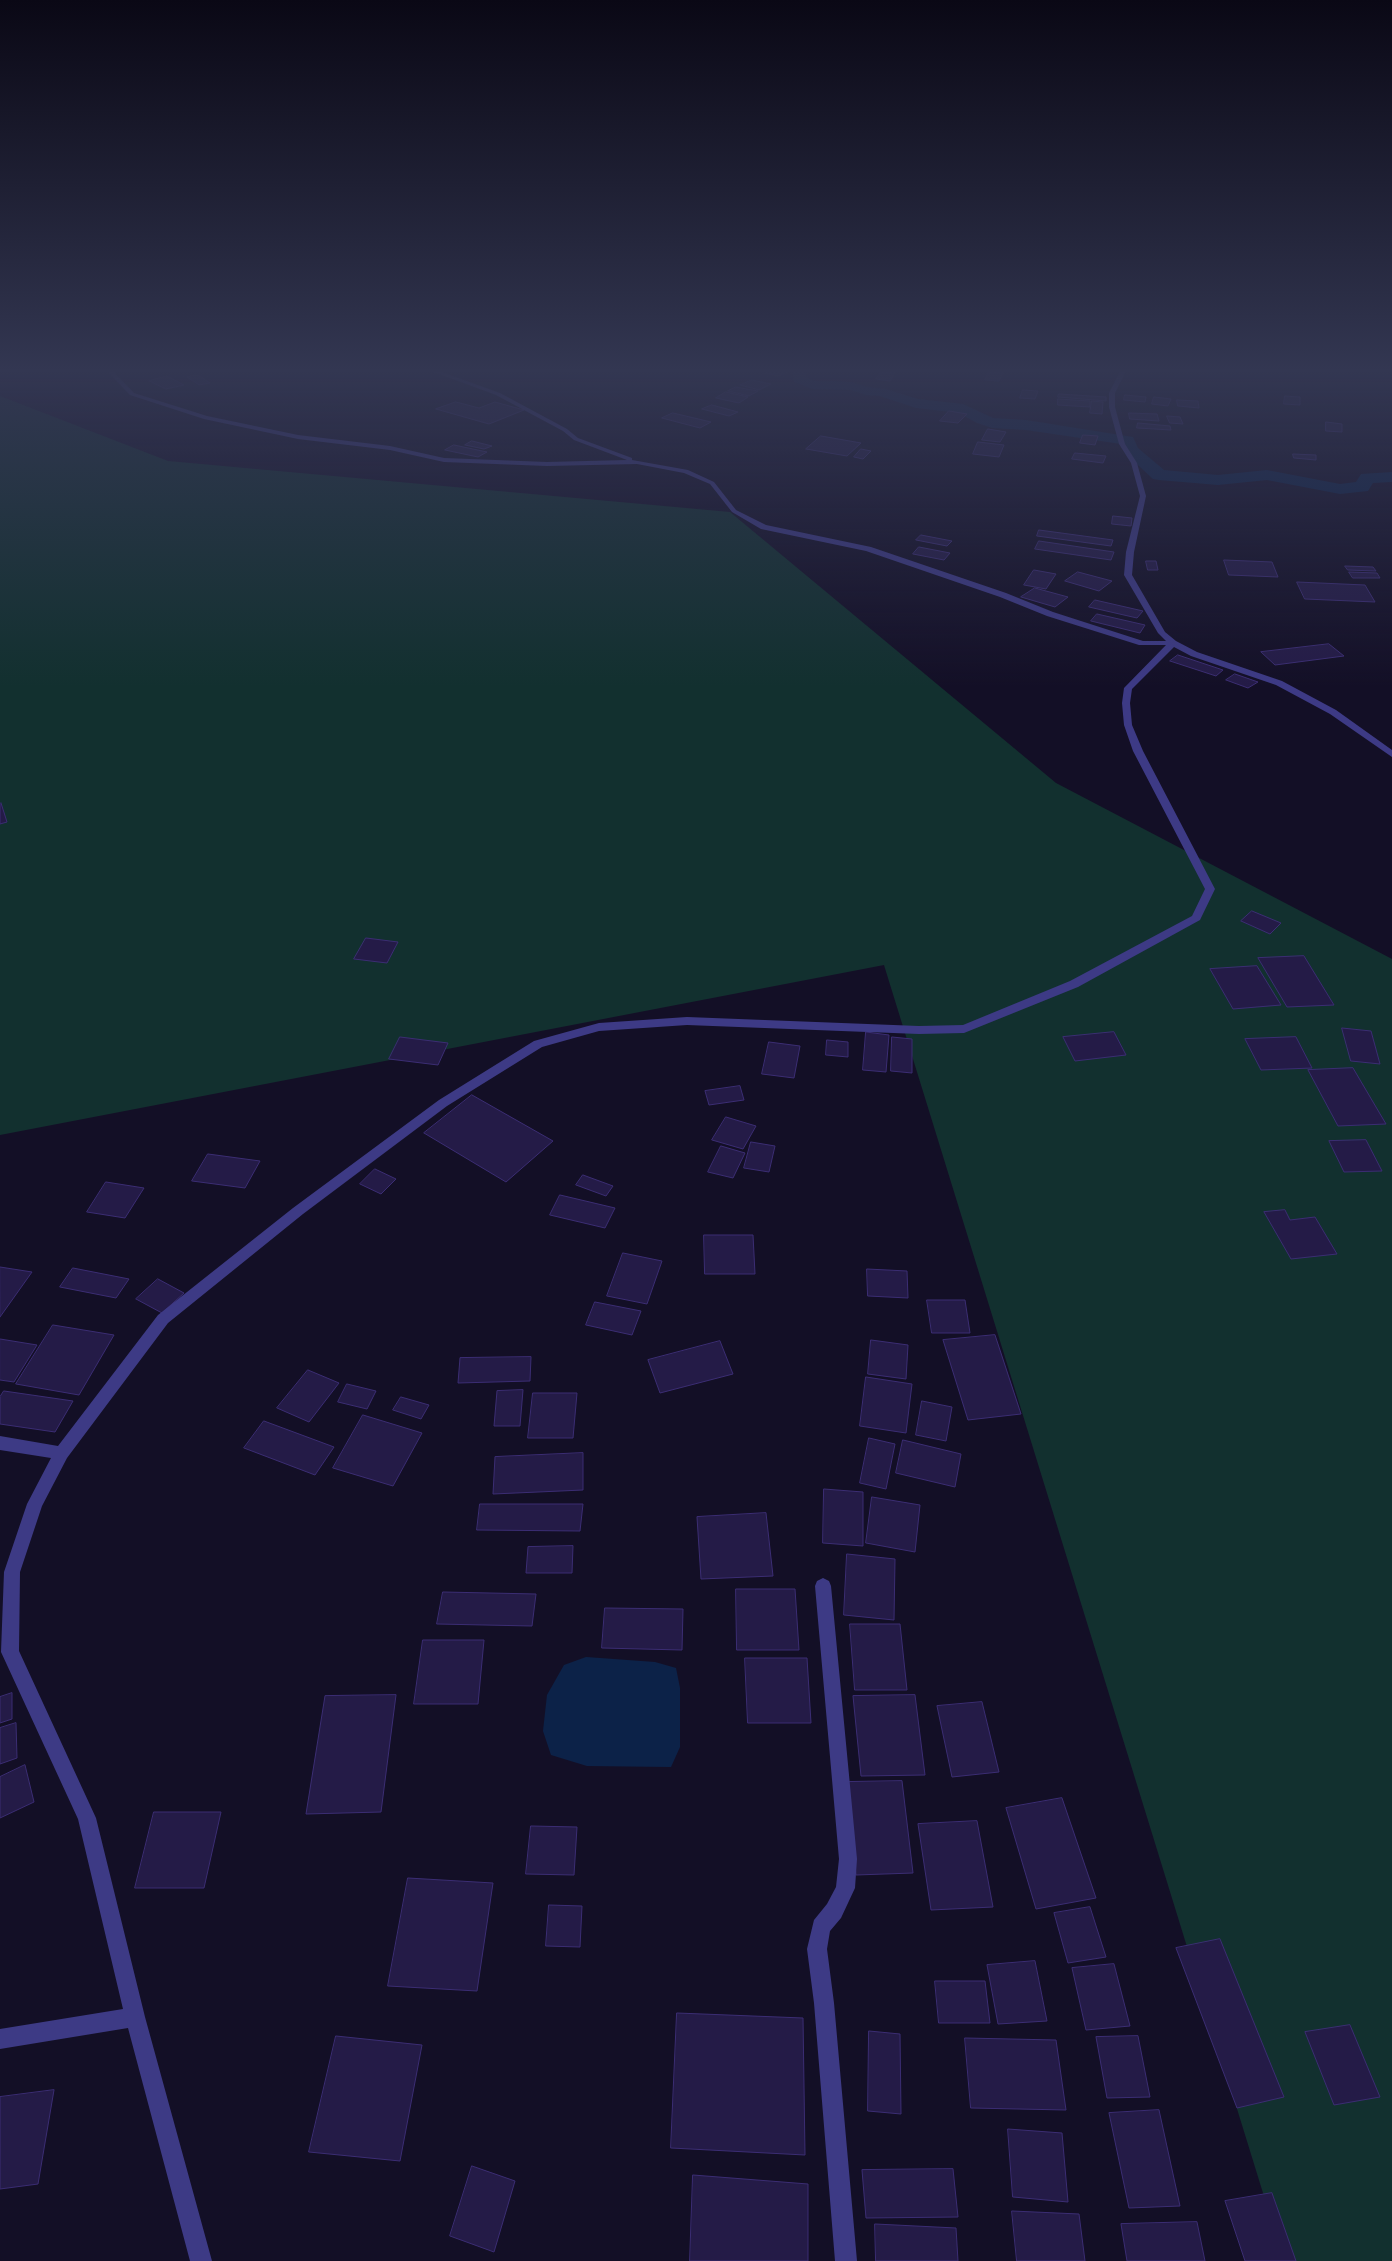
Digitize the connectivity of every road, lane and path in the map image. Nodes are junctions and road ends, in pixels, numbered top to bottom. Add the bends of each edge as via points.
1 (698, 477) edge
2 (1138, 477) edge
3 (1173, 643) junction
4 (1392, 754) edge
5 (0, 1442) edge
6 (62, 1453) junction
7 (823, 1586) dead end
8 (135, 2017) junction
9 (0, 2039) edge
10 (201, 2261) edge
11 (846, 2261) edge

1 - 3 street via 712,483 734,512 764,527 868,549 1142,643
2 - 3 street via 1143,496 1128,575 1162,633
3 - 4 street via 1194,654 1279,683 1333,712
3 - 6 street via 1128,688 1126,703 1128,725 1138,751 1210,889 1196,918 1074,984 964,1029 687,1022 599,1027 538,1044 443,1103 298,1211 163,1319
5 - 6 street
6 - 8 street via 35,1504 12,1572 10,1652 87,1818
7 - 11 street via 848,1860 845,1888 834,1911 821,1927 817,1949
8 - 9 street
8 - 10 street

